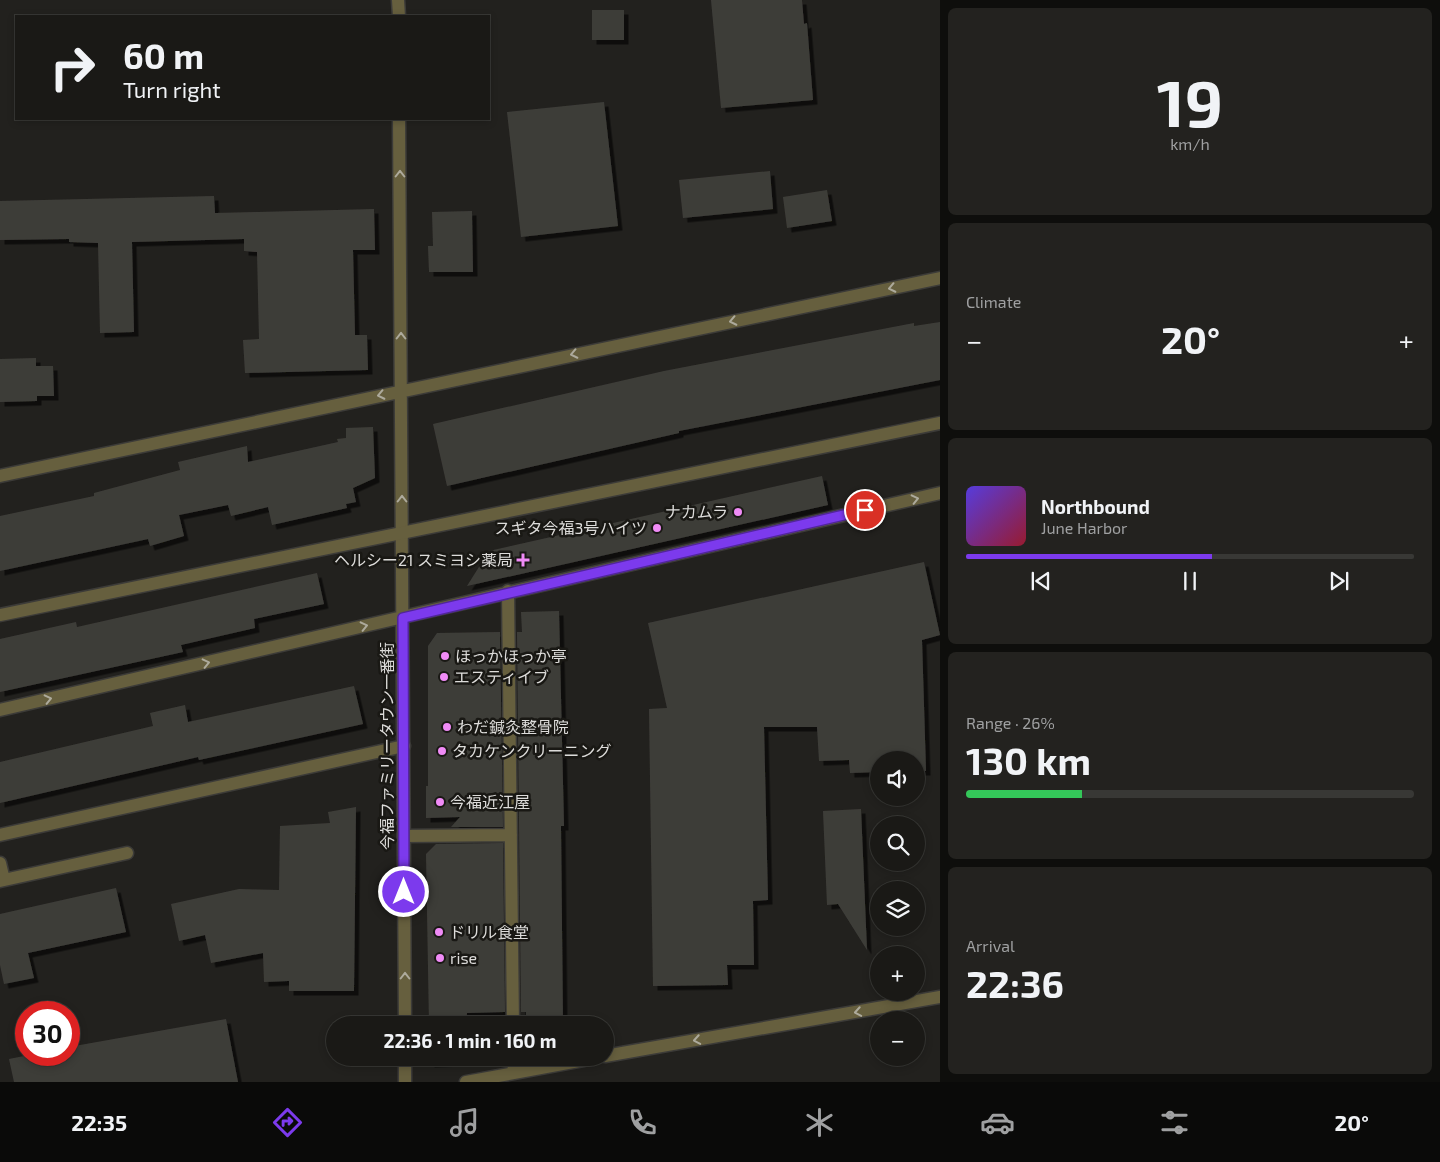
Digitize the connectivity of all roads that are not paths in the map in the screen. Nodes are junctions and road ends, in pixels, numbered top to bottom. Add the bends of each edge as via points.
1 (398, 0) edge
2 (399, 15) edge
3 (399, 120) edge
4 (940, 278) edge
5 (401, 390) junction
6 (940, 423) edge
7 (0, 476) edge
8 (940, 493) edge
9 (402, 534) junction
10 (508, 591) junction
11 (0, 614) edge
12 (403, 618) junction
13 (0, 710) edge
14 (404, 746) junction
15 (0, 835) edge
16 (511, 835) junction
17 (404, 836) junction
18 (127, 853) dead end
19 (0, 864) edge
20 (2, 881) edge
21 (940, 997) edge
22 (405, 1016) edge
23 (513, 1016) edge
24 (614, 1054) edge
25 (405, 1066) edge
26 (514, 1066) edge
27 (549, 1066) edge
28 (514, 1072) junction
29 (405, 1082) edge
30 (466, 1082) edge

1 - 2 street
5 -> 3 street, 今福ファミリータウン一番街
4 -> 5 street
5 -> 7 street
9 -> 5 street, 今福ファミリータウン一番街
6 - 9 street
10 -> 8 street
9 - 11 street
9 - 12 street, 今福ファミリータウン一番街
10 - 12 street
10 - 16 street
13 -> 12 street
12 - 14 street, 今福ファミリータウン一番街
14 - 15 street
14 - 17 street, 今福ファミリータウン一番街
16 - 17 street
16 - 23 street
22 -> 17 street, 今福ファミリータウン一番街
18 - 20 street
19 - 20 street
21 -> 24 street
25 - 29 street
26 - 28 street
27 - 28 street
28 - 30 street

